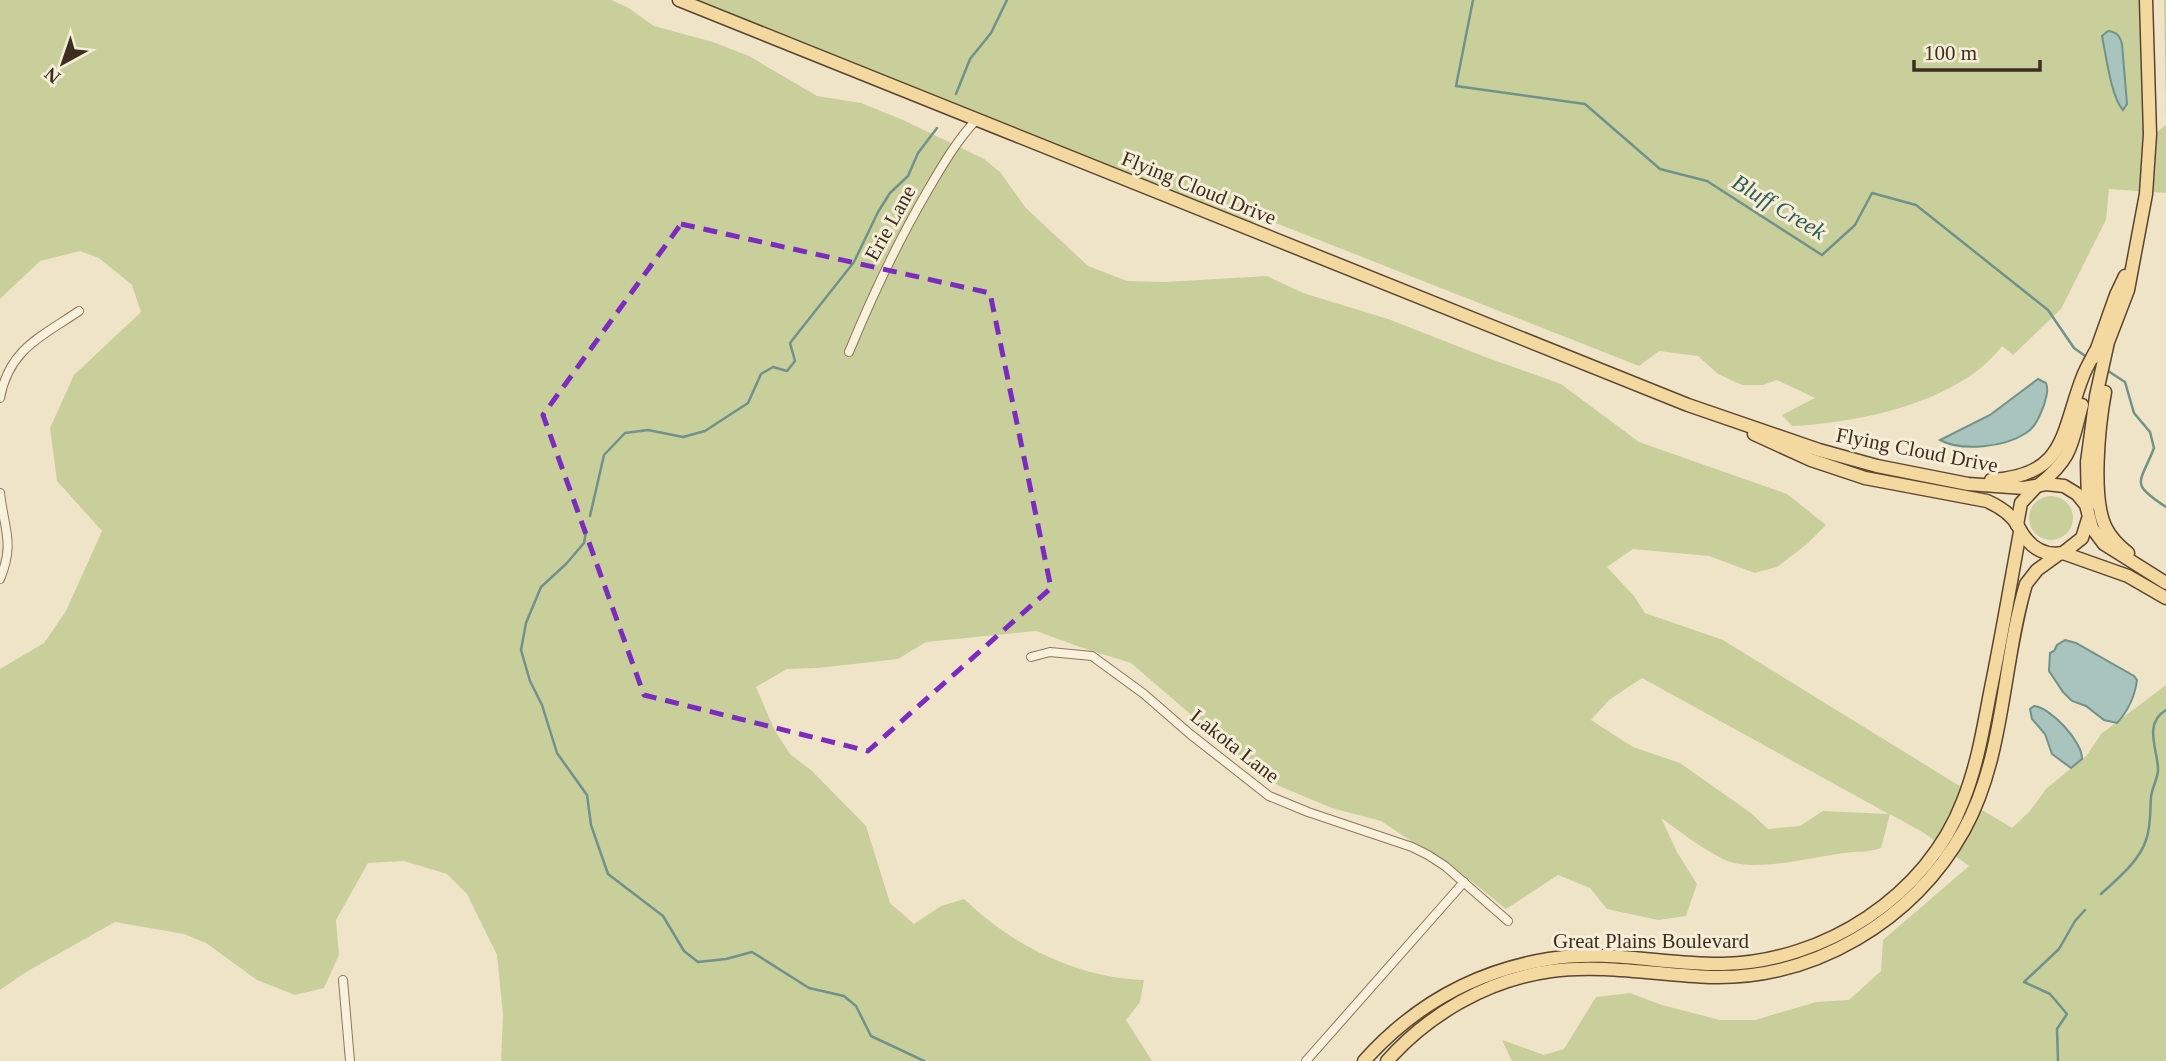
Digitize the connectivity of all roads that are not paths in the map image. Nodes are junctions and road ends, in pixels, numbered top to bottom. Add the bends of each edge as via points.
1 (679, 0) edge
2 (2146, 0) edge
3 (977, 119) junction
4 (2132, 263) junction
5 (79, 311) dead end
6 (849, 352) dead end
7 (2091, 394) junction
8 (0, 398) edge
9 (1706, 411) junction
10 (1915, 474) junction
11 (2038, 486) junction
12 (0, 493) edge
13 (2088, 515) junction
14 (2019, 529) junction
15 (2061, 554) junction
16 (0, 579) edge
17 (2160, 583) edge
18 (1031, 657) dead end
19 (1464, 882) junction
20 (1508, 921) dead end
21 (344, 980) dead end
22 (351, 1061) edge
23 (1306, 1061) edge
24 (1363, 1061) edge
25 (1387, 1061) edge

1 - 3 main road, Flying Cloud Drive
2 - 4 main road via 2149,160
3 - 6 street, Erie Lane via 954,148 888,260
3 - 9 main road, Flying Cloud Drive
4 - 7 main road
4 - 7 main road via 2095,352
5 - 8 street via 24,348 4,376
7 - 10 main road via 2058,448 2033,471 1983,480
7 - 11 main road via 2070,453
7 - 13 main road
7 - 17 main road via 2102,519 2118,544
9 - 10 main road, Flying Cloud Drive via 1837,456
9 - 14 main road, Flying Cloud Drive via 1838,470 1987,501 2003,510
10 - 11 main road, Flying Cloud Drive via 1968,484
11 - 13 main road, Flying Cloud Drive via 2069,488
11 - 14 main road via 2021,503
12 - 16 street via 9,547
13 - 15 main road via 2082,538
13 - 17 main road, Flying Cloud Drive via 2104,544
14 - 15 main road, Flying Cloud Drive via 2036,549
14 - 24 main road, Great Plains Boulevard via 1969,786 1934,853 1887,902 1830,939 1757,961 1716,964 1587,956 1513,966 1429,1003
15 - 17 main road, Flying Cloud Drive
15 - 25 main road, Great Plains Boulevard via 2026,584 1989,763 1964,830 1940,867 1894,914 1838,950 1760,973 1714,977 1591,969 1518,978 1445,1011
18 - 19 street, Lakota Lane via 1050,652 1092,656 1269,796 1412,846
19 - 20 street, Lakota Lane
19 - 23 street
21 - 22 street

